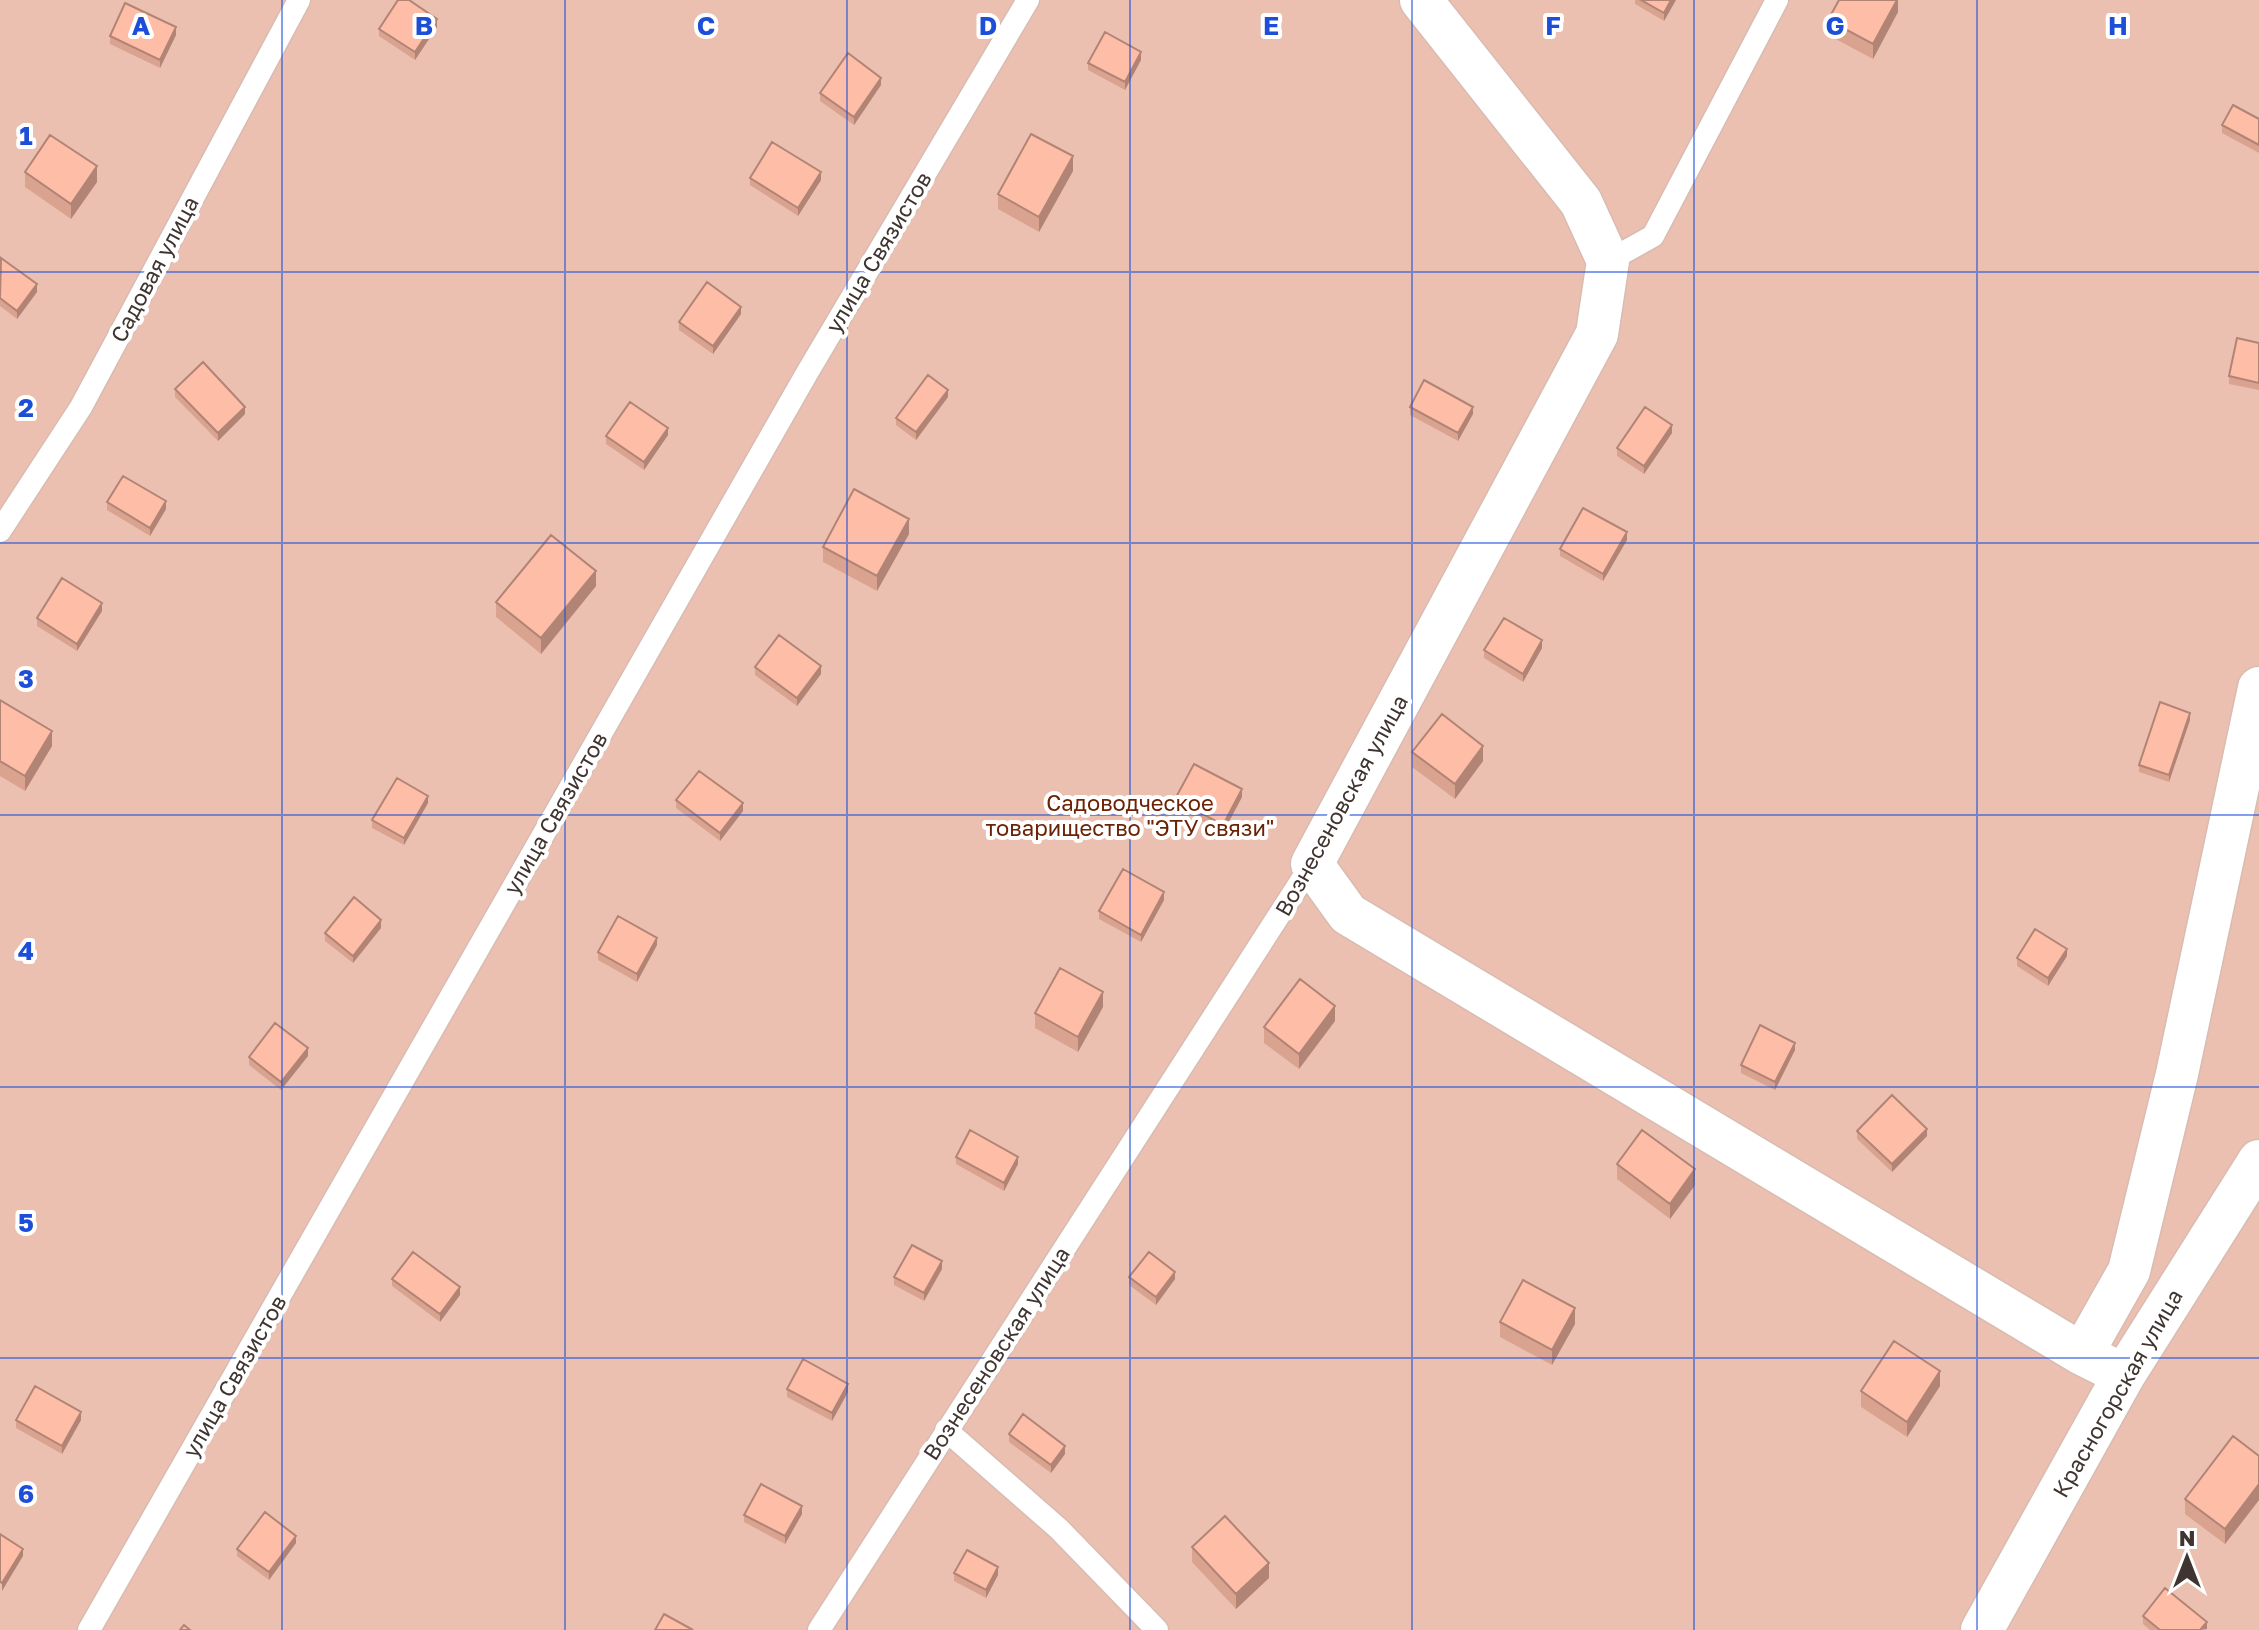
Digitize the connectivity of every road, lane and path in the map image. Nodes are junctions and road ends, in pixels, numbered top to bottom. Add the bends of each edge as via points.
1 (299, 0) edge
2 (1028, 0) edge
3 (1421, 0) edge
4 (1777, 0) edge
5 (1608, 261) junction
6 (0, 531) edge
7 (2259, 688) edge
8 (1312, 864) junction
9 (2259, 1161) edge
10 (2082, 1354) junction
11 (2124, 1375) junction
12 (946, 1430) junction
13 (89, 1630) edge
14 (819, 1630) edge
15 (1157, 1630) edge
16 (1982, 1630) edge

1 - 6 lane, Садовая улица via 81,407
2 - 13 lane, улица Связистов via 807,373
3 - 5 street via 1581,202
4 - 5 lane via 1653,236
5 - 8 street, Вознесеновская улица via 1597,334
7 - 10 street via 2129,1271
8 - 10 street via 1348,914
8 - 12 lane, Вознесеновская улица
9 - 11 street, Красногорская улица
10 - 11 street
11 - 16 street, Красногорская улица
12 - 14 lane, Вознесеновская улица
12 - 15 lane via 1059,1529

